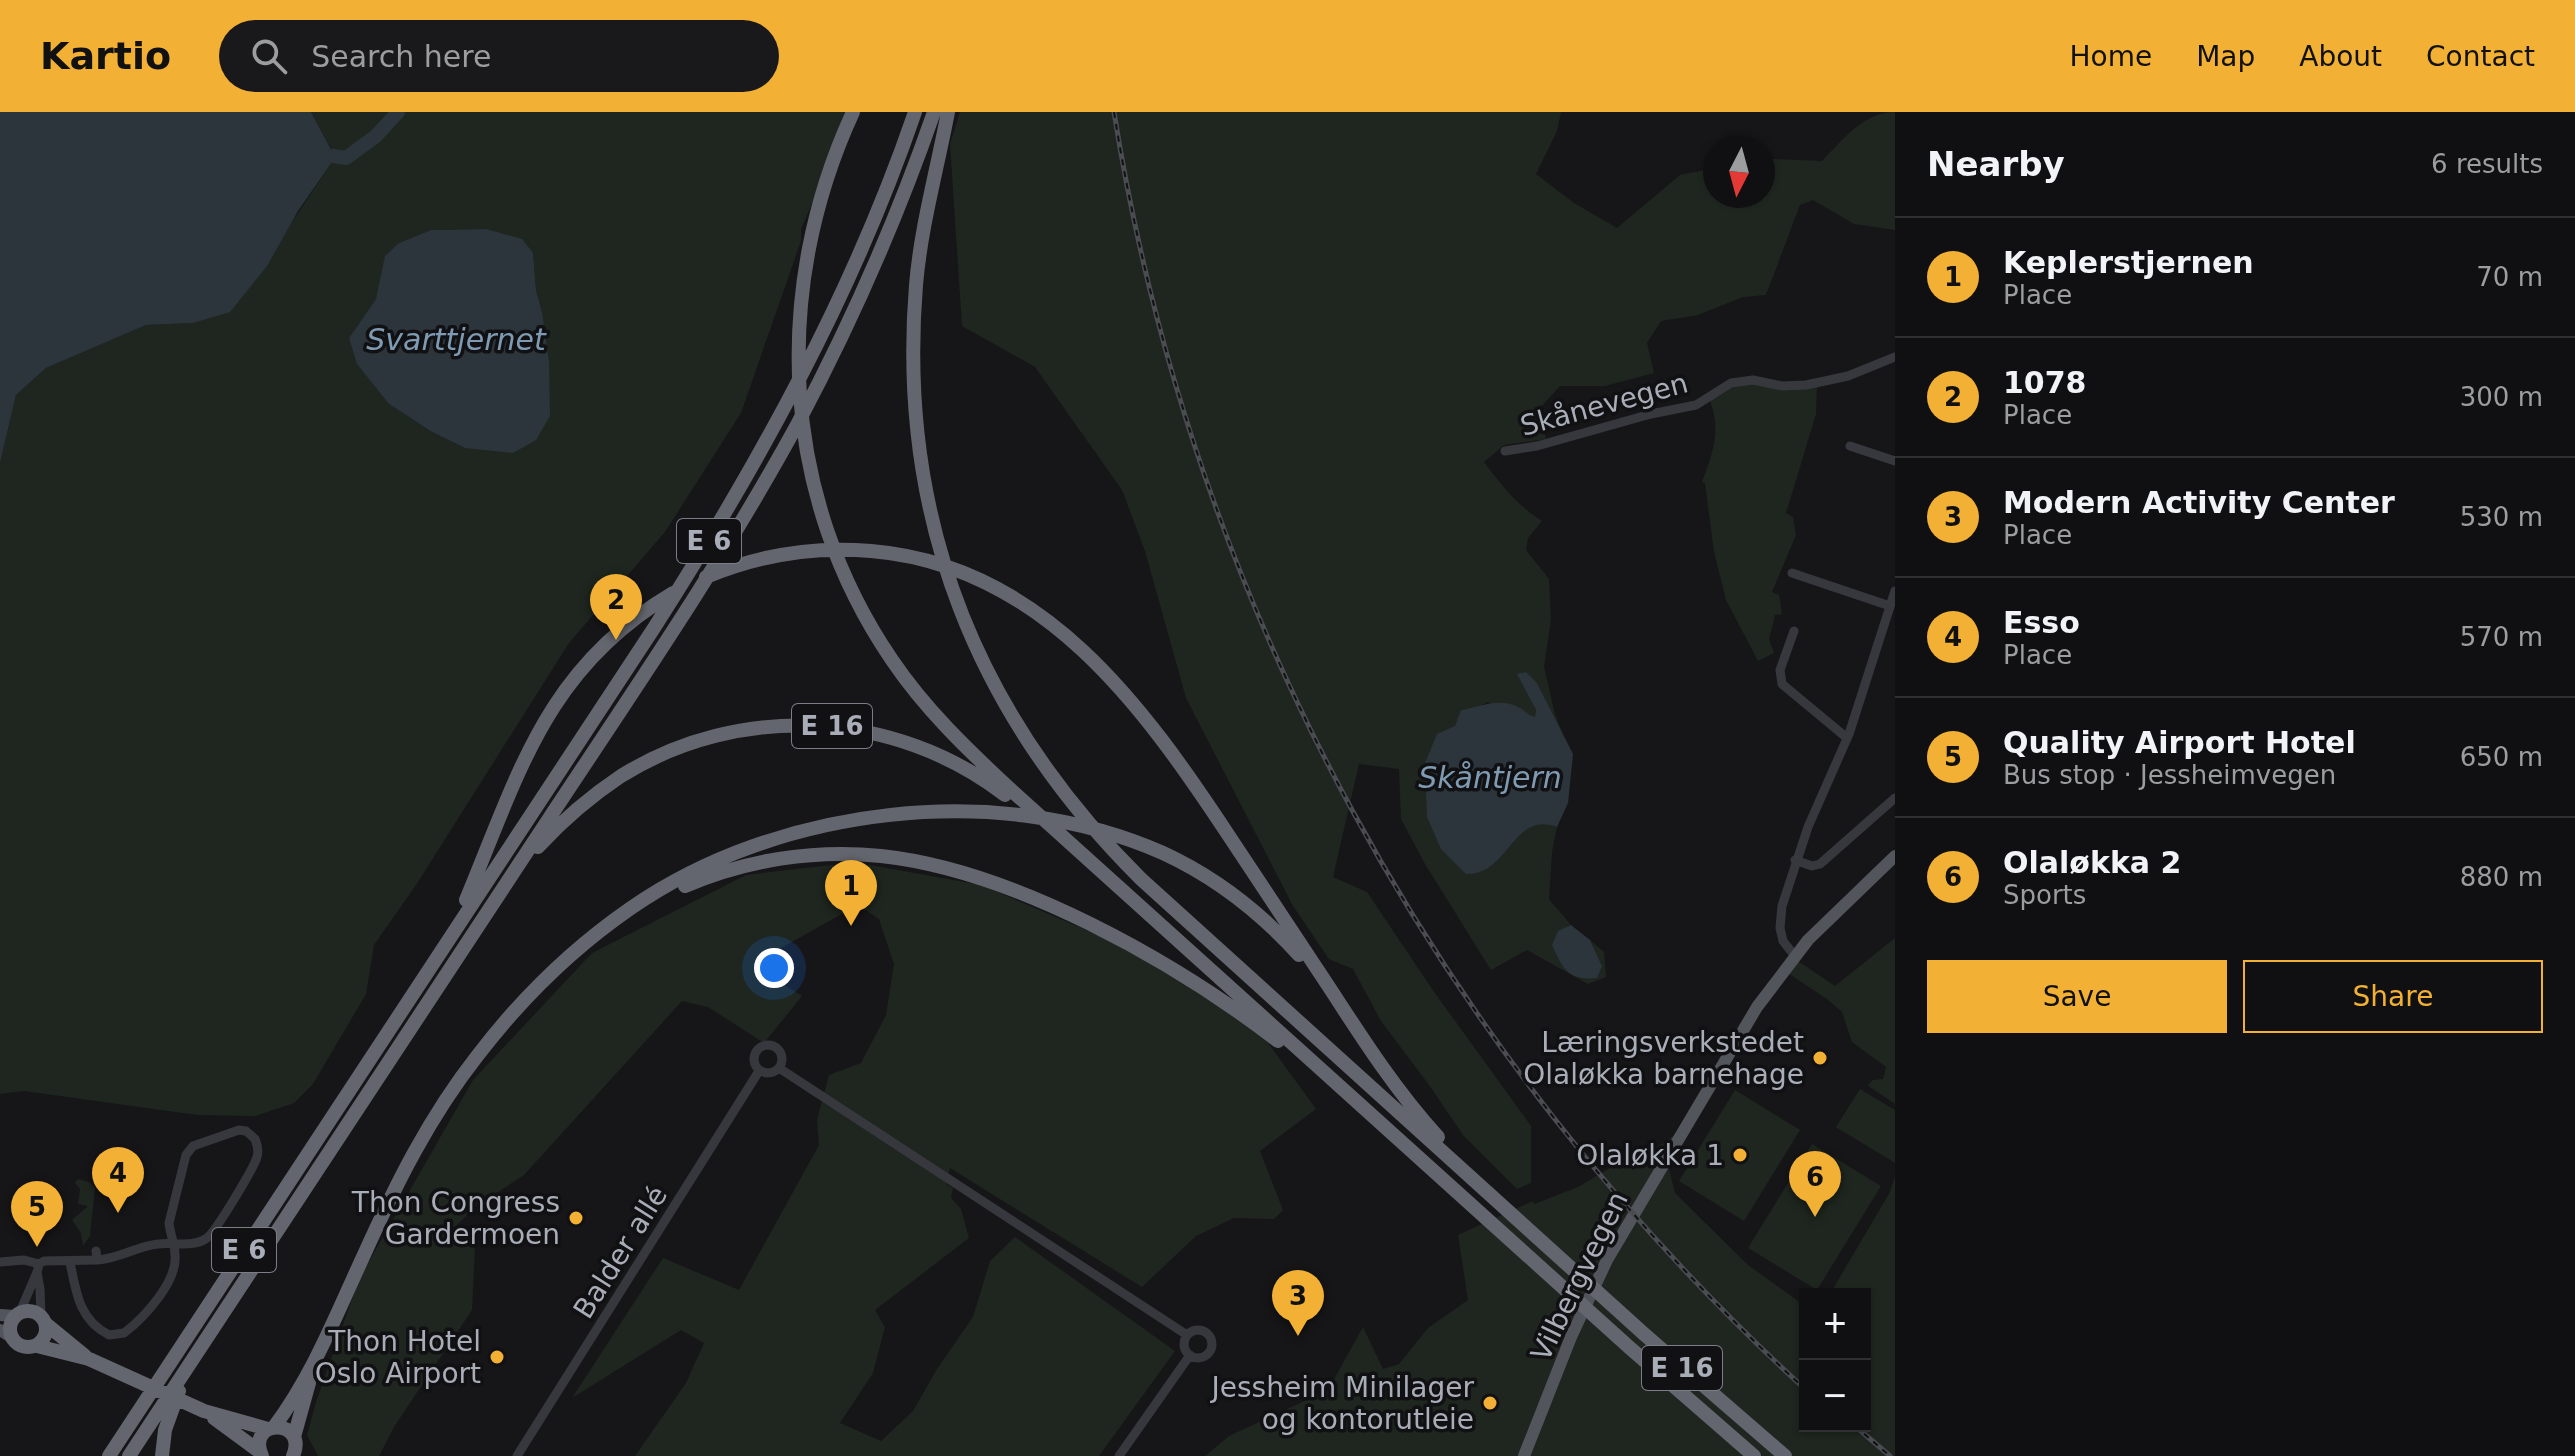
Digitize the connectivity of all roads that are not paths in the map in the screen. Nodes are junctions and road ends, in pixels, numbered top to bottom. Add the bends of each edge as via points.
1 (853, 112) edge
2 (915, 112) edge
3 (934, 112) edge
4 (948, 112) edge
5 (1895, 357) edge
6 (1850, 446) dead end
7 (1505, 451) dead end
8 (1895, 461) edge
9 (1792, 573) dead end
10 (1895, 591) edge
11 (1890, 606) junction
12 (1794, 631) dead end
13 (1849, 733) junction
14 (1895, 798) edge
15 (1064, 837) junction
16 (1895, 856) edge
17 (1795, 860) junction
18 (512, 876) junction
19 (591, 939) junction
20 (447, 941) junction
21 (1794, 955) junction
22 (1323, 978) junction
23 (779, 1068) junction
24 (759, 1071) junction
25 (1370, 1113) junction
26 (1473, 1180) junction
27 (173, 1244) junction
28 (0, 1262) edge
29 (70, 1262) junction
30 (38, 1268) junction
31 (12, 1315) edge
32 (43, 1320) junction
33 (6, 1333) edge
34 (1187, 1335) junction
35 (37, 1346) junction
36 (1190, 1355) junction
37 (89, 1359) junction
38 (189, 1365) junction
39 (314, 1365) junction
40 (204, 1411) junction
41 (271, 1428) junction
42 (298, 1449) edge
43 (261, 1454) edge
44 (109, 1456) edge
45 (129, 1456) edge
46 (162, 1456) edge
47 (517, 1456) edge
48 (1119, 1456) edge
49 (1524, 1456) edge
50 (1754, 1456) edge
51 (1785, 1456) edge

1 - 15 highway, E 16 via 818,204 799,312 799,392 825,525 867,620 891,658 942,723
2 - 20 highway, E 6 via 846,286 767,443 654,628
3 - 18 highway, E 6 via 882,246 798,422 701,587
4 - 26 highway, E 16 via 919,256 916,406 936,536 985,667 1051,777 1122,861
5 - 7 street, Skånevegen via 1806,385 1731,383 1696,405
6 - 8 street
9 - 11 street
10 - 11 street
11 - 13 street
12 - 13 street via 1781,682
13 - 17 street
14 - 17 street via 1820,864
15 - 18 highway, E 16 via 982,779 922,748 853,729 769,726 691,743 636,768 588,801
15 - 25 highway, E 16
16 - 21 main road, Vilbergvegen
17 - 21 street via 1780,928
18 - 38 highway, E 6
19 - 22 highway, E 16 via 685,876 785,836 874,817 994,813 1097,830 1165,854 1240,900
19 - 25 highway, E 16 via 679,888 757,863 838,854 931,865 1030,898 1146,954 1234,1008 1354,1108
19 - 39 highway, E 16 via 516,1009 444,1101 396,1185
20 - 22 highway, E 16 via 543,722 568,684 609,639 650,607 737,565 789,553 847,549 941,565 1002,590 1067,636 1135,704
20 - 44 highway, E 6
21 - 49 main road, Vilbergvegen via 1757,1007 1611,1255 1571,1337
22 - 26 highway, E 16 via 1384,1071 1469,1168
23 - 24 street via 767,1074
23 - 24 street via 779,1051 765,1045 754,1054
23 - 34 street
24 - 47 street, Balder allé
25 - 50 highway, E 16
26 - 51 highway, E 16
27 - 27 street via 207,1238 222,1218 257,1157 255,1139 246,1131 193,1146 186,1155 171,1208
27 - 29 street via 148,1246 113,1259 97,1256
27 - 29 street via 171,1281 119,1335 102,1332 87,1318
28 - 30 street via 24,1260
29 - 30 street via 44,1261
30 - 31 street
30 - 32 street
31 - 32 highway, E 16 via 27,1311
31 - 33 highway, E 16
32 - 35 highway via 45,1337
32 - 37 highway, E 16
33 - 35 highway, E 16 via 19,1346
34 - 36 street via 1184,1344
34 - 36 street via 1203,1330 1212,1344 1203,1357
35 - 37 highway, E 16
36 - 48 street
37 - 40 highway, E 16
38 - 45 highway, E 6
38 - 46 highway, E 6 via 165,1430
39 - 41 highway, E 16
39 - 42 highway, E 16
40 - 41 highway, E 16
40 - 43 highway, E 16
41 - 42 highway, E 16 via 286,1429
41 - 43 highway, E 16 via 259,1442

